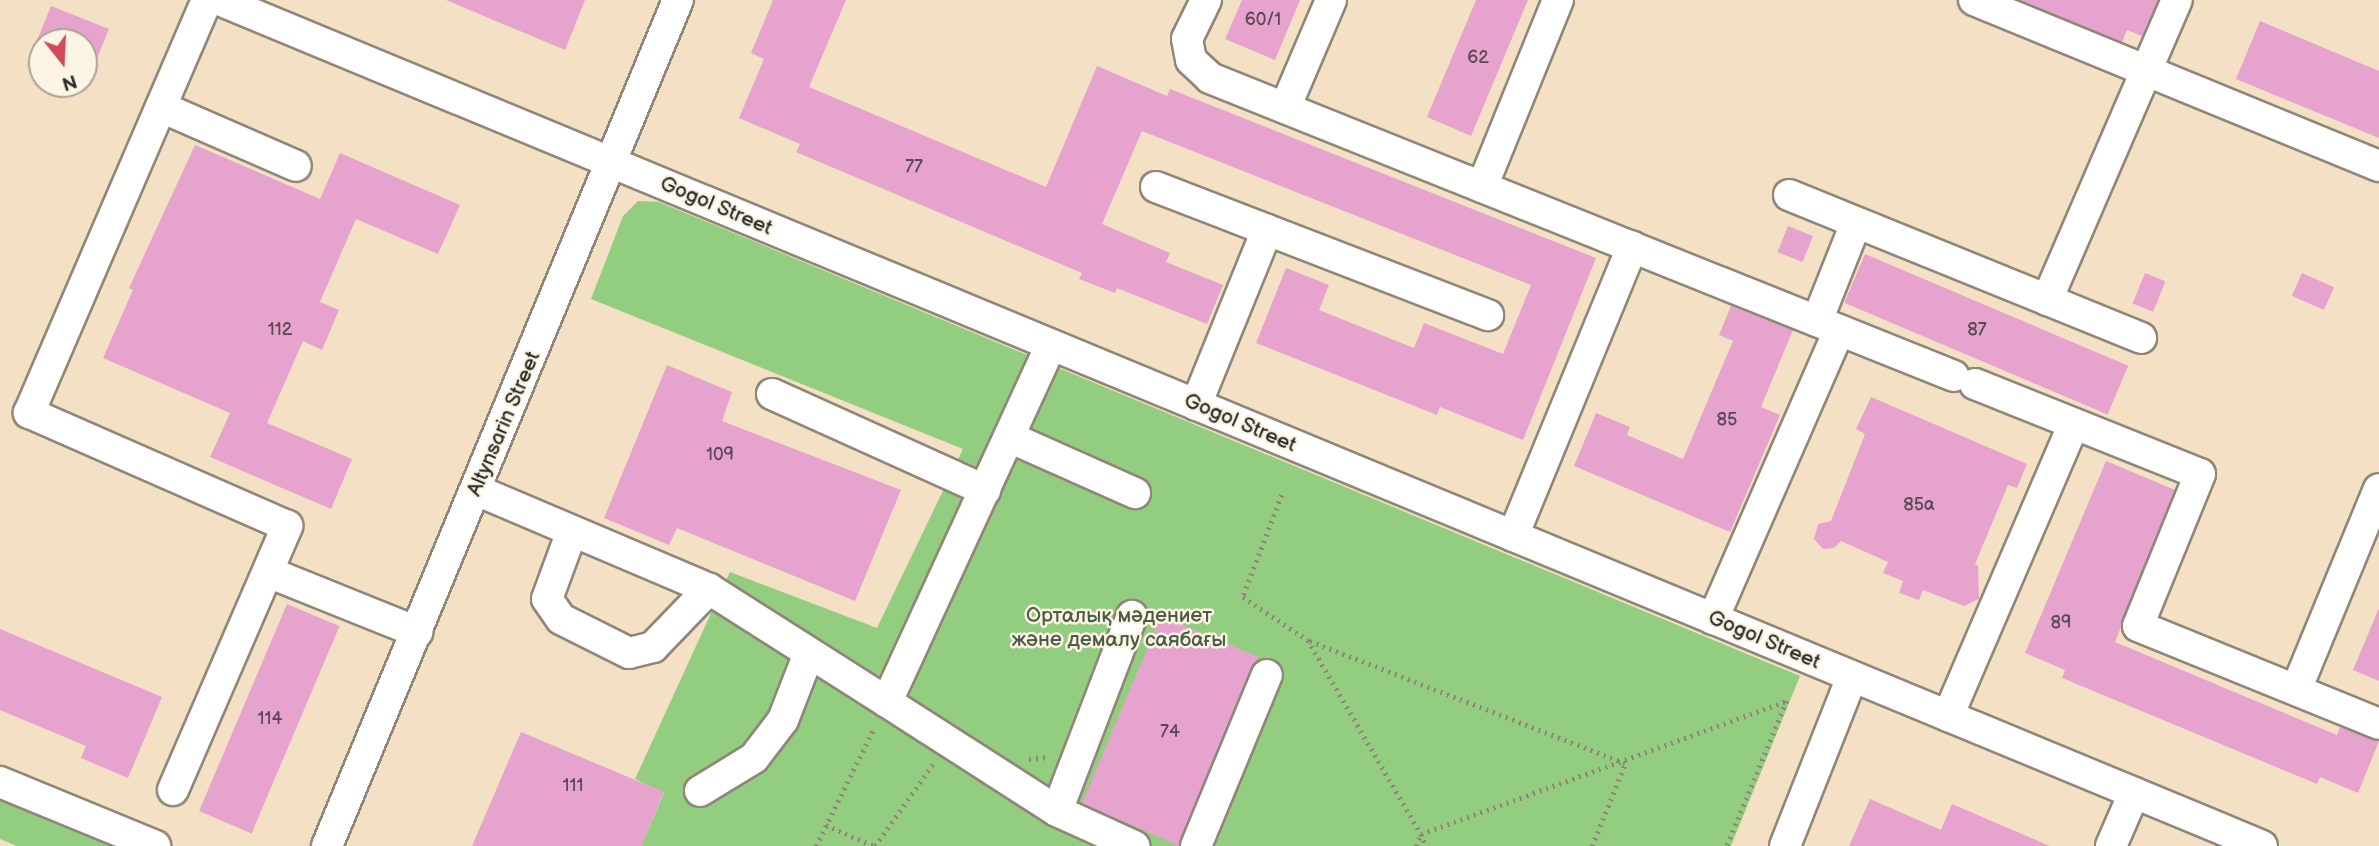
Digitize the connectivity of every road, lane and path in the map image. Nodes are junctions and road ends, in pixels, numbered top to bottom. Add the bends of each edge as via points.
1 (207, 0) edge
2 (219, 0) edge
3 (678, 0) edge
4 (1206, 0) edge
5 (1331, 0) edge
6 (1558, 0) edge
7 (1974, 0) edge
8 (2177, 0) edge
9 (2147, 71) junction
10 (161, 107) junction
11 (1285, 108) junction
12 (613, 163) junction
13 (296, 166) dead end
14 (2379, 166) edge
15 (1156, 187) dead end
16 (1482, 187) junction
17 (1789, 195) dead end
18 (1856, 223) junction
19 (1266, 230) junction
20 (1632, 247) junction
21 (2047, 300) junction
22 (1488, 315) dead end
23 (1828, 325) junction
24 (2141, 338) dead end
25 (1051, 345) junction
26 (772, 394) dead end
27 (1196, 405) junction
28 (2074, 424) junction
29 (1009, 437) junction
30 (2379, 489) edge
31 (985, 490) junction
32 (476, 491) junction
33 (1135, 493) dead end
34 (1282, 495) dead end
35 (572, 531) junction
36 (1513, 536) junction
37 (268, 572) junction
38 (709, 589) junction
39 (1132, 616) dead end
40 (1713, 619) junction
41 (417, 632) junction
42 (1308, 640) junction
43 (809, 653) junction
44 (1268, 676) dead end
45 (1853, 677) junction
46 (2296, 690) junction
47 (887, 702) junction
48 (1948, 716) junction
49 (2379, 724) edge
50 (1626, 763) junction
51 (0, 782) edge
52 (173, 790) dead end
53 (700, 791) dead end
54 (2134, 793) junction
55 (1056, 811) junction
56 (826, 825) junction
57 (1421, 834) junction
58 (1786, 843) edge
59 (155, 846) edge
60 (327, 846) edge
61 (816, 846) edge
62 (874, 846) edge
63 (1134, 846) edge
64 (1196, 846) edge
65 (1416, 846) edge
66 (1426, 846) edge
67 (1592, 846) edge
68 (1727, 846) edge
69 (2111, 846) edge
70 (2262, 846) edge

1 - 10 street
2 - 12 street, Gogol Street
3 - 12 street, Altynsarin Street
4 - 11 street via 1187,39 1191,60 1210,78
5 - 11 street
6 - 16 street
7 - 9 street
8 - 9 street
9 - 14 street
9 - 21 street
10 - 13 street
10 - 37 street via 29,413 287,526
11 - 16 street
12 - 25 street, Gogol Street
12 - 32 street, Altynsarin Street
15 - 19 street
16 - 20 street
17 - 18 street
18 - 21 street
18 - 23 street
19 - 22 street
19 - 27 street
20 - 23 street
20 - 36 street
21 - 24 street
23 - 28 street
23 - 40 street
25 - 27 street, Gogol Street
25 - 29 street
26 - 31 street
27 - 36 street, Gogol Street
28 - 46 street via 2200,474 2138,626
28 - 48 street
29 - 31 street
29 - 33 street
30 - 46 street
31 - 47 street
32 - 35 street
32 - 41 street, Altynsarin Street
34 - 42 path via 1243,597
35 - 38 street
35 - 38 street via 547,599 561,619 629,653 653,647
36 - 40 street, Gogol Street
37 - 41 street
37 - 52 street
38 - 43 street
39 - 55 street
40 - 45 street, Gogol Street
41 - 60 street, Altynsarin Street
42 - 50 path
42 - 57 path
43 - 47 street
43 - 53 street via 783,720 754,758
44 - 64 street
45 - 48 street, Gogol Street
45 - 58 street
46 - 49 street
47 - 55 street
47 - 56 path
48 - 54 street, Gogol Street
50 - 57 path
50 - 67 path
50 - 68 path via 1787,701
51 - 59 street
54 - 69 street
54 - 70 street, Gogol Street
55 - 63 street
56 - 61 path
56 - 62 path
57 - 65 path
57 - 66 path

